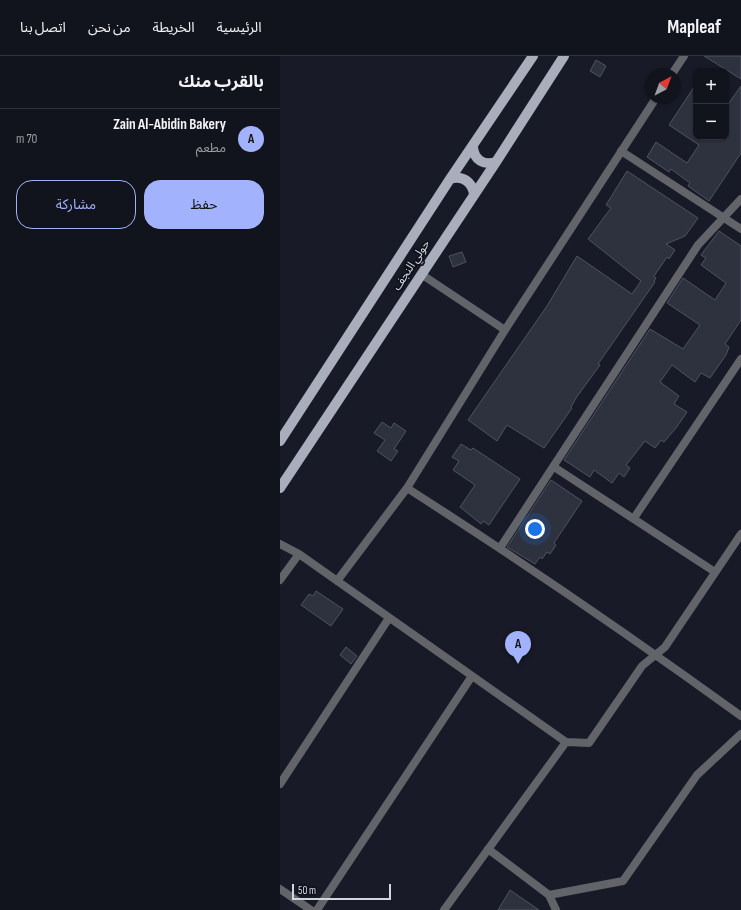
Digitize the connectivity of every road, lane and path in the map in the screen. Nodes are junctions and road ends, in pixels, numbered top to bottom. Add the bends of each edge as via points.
1 (533, 56) edge
2 (564, 56) edge
3 (684, 56) edge
4 (676, 68) edge
5 (652, 104) edge
6 (473, 147) junction
7 (621, 151) junction
8 (496, 162) junction
9 (450, 179) junction
10 (474, 194) junction
11 (741, 199) edge
12 (722, 218) junction
13 (741, 230) edge
14 (421, 274) junction
15 (505, 330) junction
16 (741, 359) edge
17 (280, 441) edge
18 (554, 467) junction
19 (280, 488) edge
20 (407, 488) junction
21 (634, 518) junction
22 (741, 534) edge
23 (280, 544) edge
24 (500, 548) junction
25 (299, 554) junction
26 (714, 572) junction
27 (280, 580) edge
28 (337, 581) junction
29 (390, 618) junction
30 (656, 655) junction
31 (472, 676) junction
32 (741, 716) edge
33 (741, 734) edge
34 (566, 742) junction
35 (280, 784) edge
36 (488, 849) junction
37 (280, 889) edge
38 (549, 895) junction
39 (311, 910) edge
40 (317, 910) edge
41 (444, 910) edge
42 (556, 910) edge

1 - 6 main road, حولي النجف
2 - 8 main road, حولي النجف
3 - 4 street
5 - 7 street
6 - 8 main road via 475,156 482,162
6 - 9 main road, حولي النجف
7 - 12 street
7 - 15 street
8 - 10 main road, حولي النجف
9 - 10 main road via 456,177 466,180 471,184
9 - 17 main road, حولي النجف
10 - 14 main road, حولي النجف
11 - 12 street
12 - 13 street
12 - 18 street via 698,246
14 - 15 street
14 - 19 main road, حولي النجف
15 - 20 street
16 - 21 street
18 - 21 street
18 - 24 street
20 - 24 street
20 - 28 street
21 - 26 street
22 - 26 street
23 - 25 street
24 - 30 street
25 - 27 street
25 - 28 street
26 - 30 street via 665,648
28 - 29 street
29 - 31 street
29 - 35 street
30 - 32 street
30 - 34 street via 642,666 589,743
31 - 34 street
31 - 40 street
33 - 38 street via 697,775 623,881
34 - 36 street
36 - 38 street
36 - 41 street
37 - 39 street
38 - 42 street

